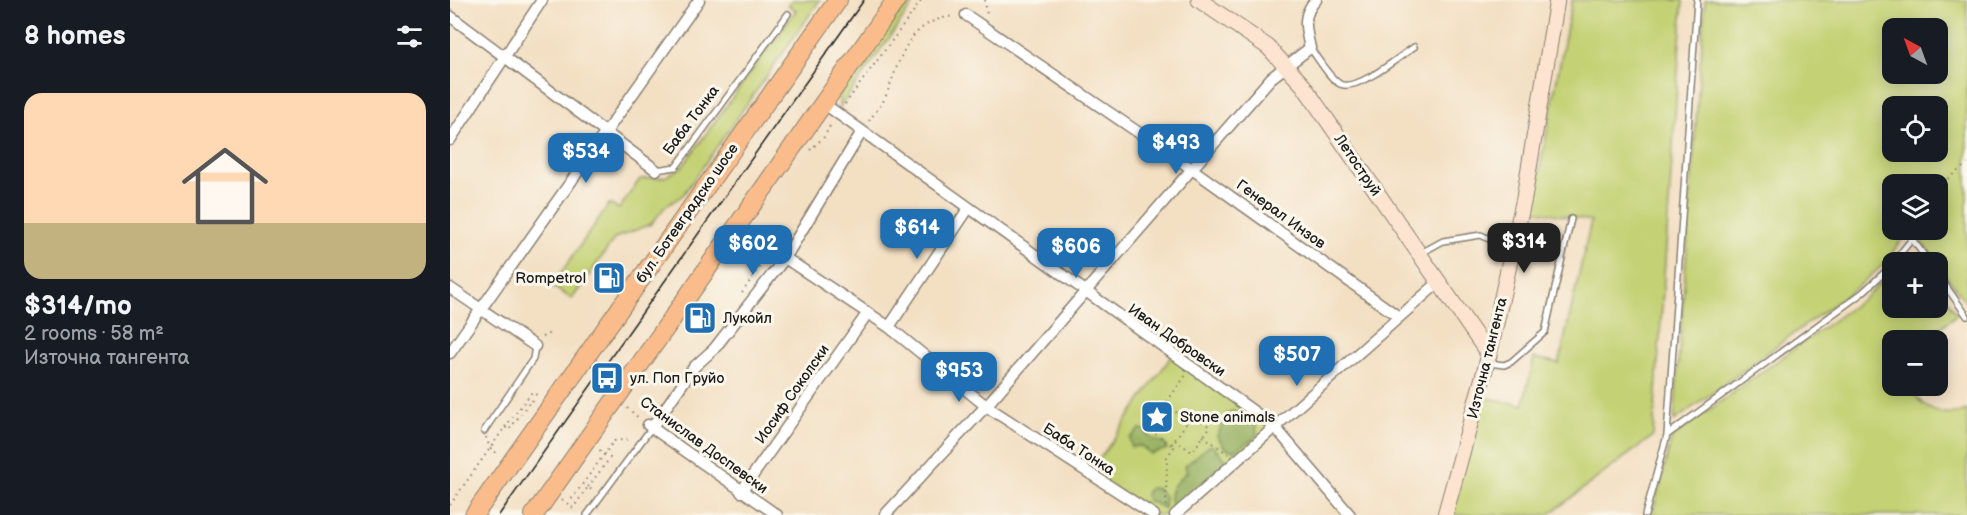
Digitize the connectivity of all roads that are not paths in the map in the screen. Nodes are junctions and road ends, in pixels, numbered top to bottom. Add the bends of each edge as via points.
1 (542, 0) edge
2 (699, 0) edge
3 (838, 0) edge
4 (896, 0) edge
5 (1199, 0) edge
6 (1316, 0) edge
7 (1555, 0) edge
8 (1696, 0) edge
9 (788, 14) dead end
10 (966, 15) road end
11 (450, 16) edge
12 (1414, 47) dead end
13 (1310, 48) junction
14 (503, 56) junction
15 (1287, 65) junction
16 (830, 109) junction
17 (606, 130) junction
18 (861, 133) junction
19 (450, 140) edge
20 (1192, 169) junction
21 (656, 170) joint
22 (968, 209) junction
23 (1571, 219) dead end
24 (1512, 251) junction
25 (1901, 252) edge
26 (1922, 252) edge
27 (1419, 254) junction
28 (785, 258) junction
29 (1882, 275) edge
30 (1439, 282) junction
31 (450, 288) edge
32 (1948, 289) edge
33 (1084, 292) junction
34 (481, 309) junction
35 (867, 314) junction
36 (1967, 316) edge
37 (1399, 317) junction
38 (889, 327) junction
39 (535, 346) joint
40 (450, 353) edge
41 (1488, 359) junction
42 (986, 406) junction
43 (651, 425) junction
44 (1274, 426) junction
45 (484, 431) road end
46 (1667, 435) junction
47 (741, 492) junction
48 (474, 515) edge
49 (534, 515) edge
50 (587, 515) edge
51 (777, 515) edge
52 (885, 515) edge
53 (1154, 515) edge
54 (1175, 515) edge
55 (1350, 515) edge
56 (1445, 515) edge
57 (1645, 515) edge

1 - 14 street
2 - 17 street
3 - 48 main road, бул. Ботевградско шосе via 543,404 511,463
4 - 16 main road
5 - 15 street, Летоструй
6 - 13 street via 1306,13
7 - 24 street, Източна тангента
8 - 46 lane
9 - 21 lane, Баба Тонка via 676,167
10 - 20 street, Генерал Инзов
11 - 14 street, Баба Тонка
12 - 13 lane via 1359,83 1348,86 1338,83
13 - 15 street
14 - 17 street, Баба Тонка
14 - 19 street
15 - 20 street via 1271,78
15 - 27 street, Летоструй
16 - 18 street, Иван Добровски
16 - 49 main road via 615,398
17 - 21 street, Баба Тонка
17 - 34 street
18 - 22 street, Иван Добровски
18 - 28 street
20 - 33 street
20 - 37 street, Генерал Инзов
22 - 33 street, Иван Добровски
22 - 38 street
23 - 41 lane via 1545,332 1511,362 1504,365
24 - 27 lane via 1481,235 1443,241
24 - 41 street, Източна тангента
25 - 26 lane via 1912,239
27 - 30 street, Летоструй
28 - 35 street, Баба Тонка
28 - 43 street
29 - 46 lane
30 - 37 street
30 - 41 street, Летоструй
31 - 34 street
32 - 36 lane
33 - 42 street
33 - 44 street, Иван Добровски
34 - 39 street
34 - 40 street
35 - 38 street, Баба Тонка
35 - 47 street, Иосиф Соколски
37 - 44 street
38 - 42 street, Баба Тонка
39 - 45 lane via 533,359
41 - 56 street, Източна тангента
42 - 52 street
42 - 53 street, Баба Тонка
43 - 47 street, Станислав Доспевски
43 - 50 lane
44 - 54 street
44 - 55 street, Иван Добровски
46 - 57 lane
47 - 51 street, Станислав Доспевски

